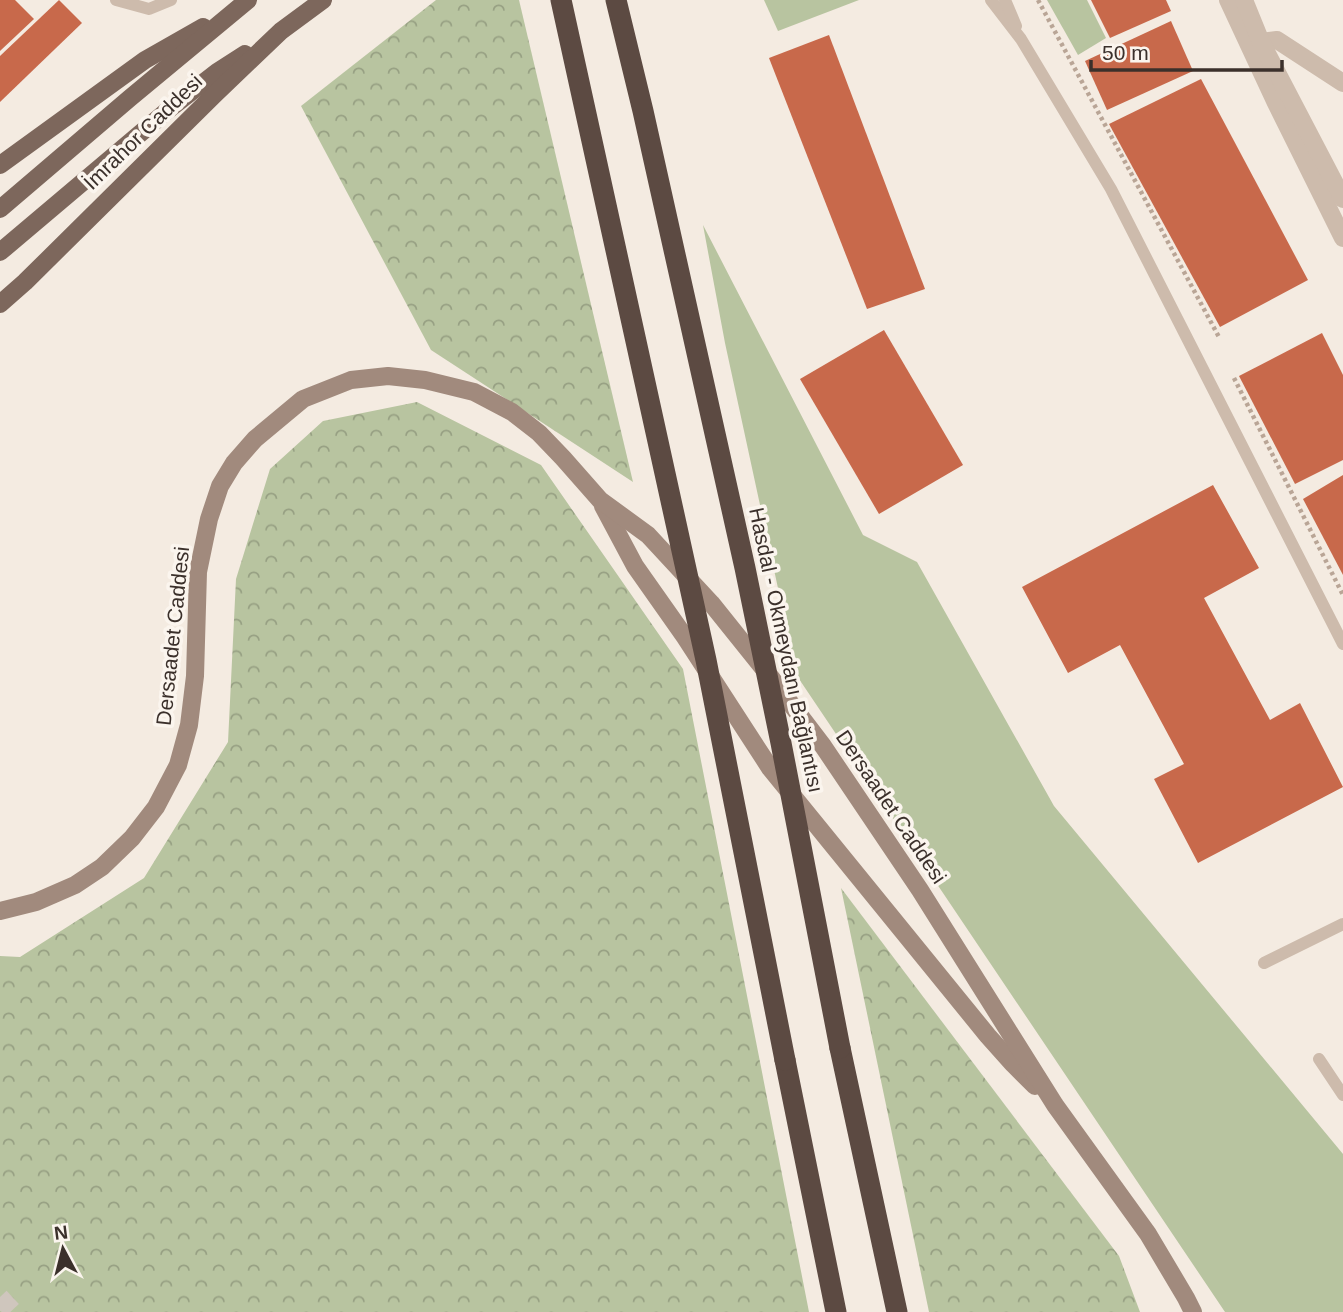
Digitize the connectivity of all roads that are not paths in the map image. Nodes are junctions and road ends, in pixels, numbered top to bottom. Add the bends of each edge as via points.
1 (116, 0) edge
2 (171, 0) edge
3 (323, 0) edge
4 (561, 0) edge
5 (617, 0) edge
6 (991, 0) edge
7 (1005, 0) edge
8 (1228, 0) edge
9 (1244, 0) edge
10 (242, 5) edge
11 (281, 31) junction
12 (1021, 39) junction
13 (1255, 44) junction
14 (1343, 83) edge
15 (0, 165) edge
16 (1343, 199) edge
17 (0, 209) edge
18 (1343, 238) edge
19 (0, 252) edge
20 (0, 304) edge
21 (600, 500) junction
22 (1343, 645) edge
23 (0, 911) edge
24 (1343, 924) edge
25 (1264, 963) dead end
26 (1319, 1059) dead end
27 (1343, 1095) edge
28 (1055, 1105) junction
29 (836, 1312) edge
30 (897, 1312) edge
31 (1192, 1312) edge

1 - 2 lane via 149,9
3 - 11 main road, İmrahor Caddesi
4 - 29 highway, bridge via 706,660
5 - 30 highway, Hasdal - Okmeydanı Bağlantısı, bridge via 745,568
6 - 12 lane
7 - 12 lane
8 - 13 street
9 - 13 street
10 - 15 main road via 145,60
10 - 17 main road, İmrahor Caddesi
11 - 19 main road via 216,72
11 - 20 main road, İmrahor Caddesi
12 - 22 lane via 1111,190
13 - 14 street via 1277,40
13 - 16 street
13 - 18 street
21 - 23 main road, Dersaadet Caddesi via 539,433 474,391 388,376 351,380 303,399 255,439 220,486 198,572 189,725 178,765 156,807 102,867 75,885
21 - 28 main road, Dersaadet Caddesi via 635,566 770,768 988,1036
21 - 28 main road, Dersaadet Caddesi via 648,535 711,603 808,727 920,890
24 - 25 lane
26 - 27 lane
28 - 31 main road, Dersaadet Caddesi via 1148,1234

